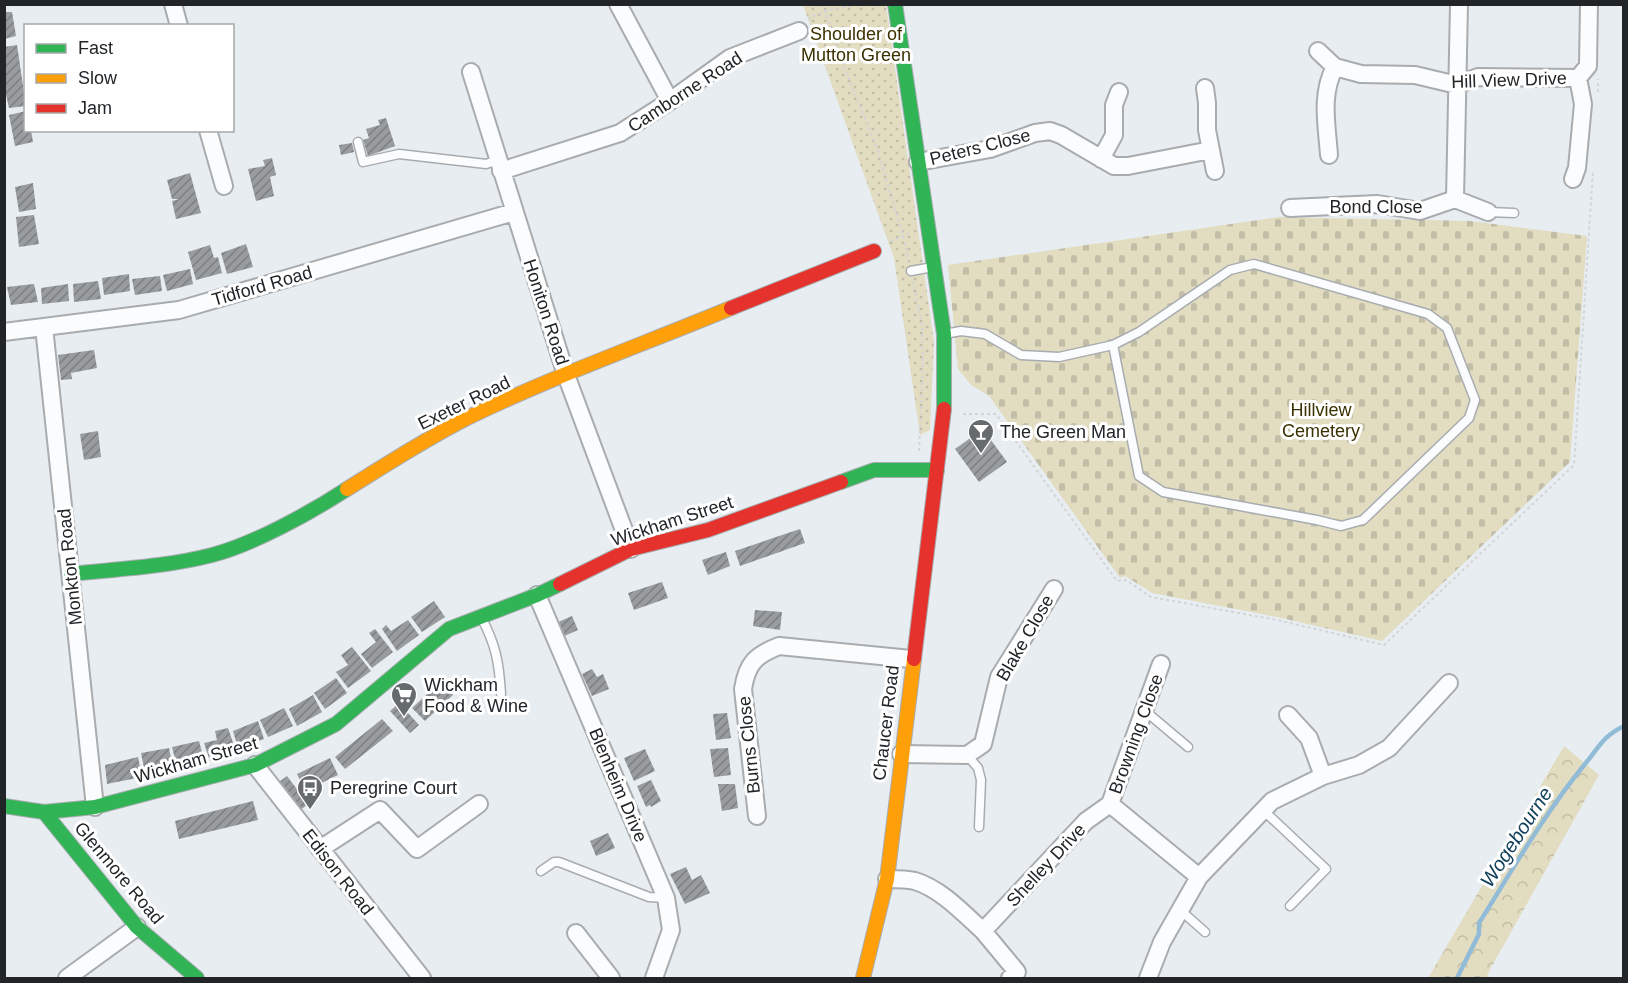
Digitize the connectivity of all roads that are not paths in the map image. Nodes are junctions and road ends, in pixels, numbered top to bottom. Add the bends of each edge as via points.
1 (173, 4) edge
2 (618, 4) edge
3 (895, 4) edge
4 (1459, 4) edge
5 (1589, 4) edge
6 (178, 24) edge
7 (799, 32) road end
8 (1318, 51) dead end
9 (1335, 67) junction
10 (471, 72) dead end
11 (1578, 78) junction
12 (1457, 85) junction
13 (1205, 88) dead end
14 (1119, 92) dead end
15 (670, 101) junction
16 (209, 132) edge
17 (357, 142) dead end
18 (1211, 150) junction
19 (1329, 156) dead end
20 (1101, 159) junction
21 (918, 162) junction
22 (500, 166) junction
23 (1215, 171) dead end
24 (1573, 179) dead end
25 (224, 186) dead end
26 (1455, 199) junction
27 (1290, 208) dead end
28 (514, 212) junction
29 (1488, 212) joint
30 (1514, 213) dead end
31 (874, 251) dead end
32 (934, 267) junction
33 (911, 271) road end
34 (44, 327) junction
35 (4, 332) edge
36 (944, 334) junction
37 (1113, 345) junction
38 (566, 375) junction
39 (937, 470) junction
40 (631, 549) junction
41 (70, 574) junction
42 (1054, 589) dead end
43 (537, 595) junction
44 (481, 617) junction
45 (912, 659) junction
46 (1161, 664) dead end
47 (1449, 683) dead end
48 (501, 694) dead end
49 (1144, 710) junction
50 (1288, 715) dead end
51 (1188, 747) dead end
52 (901, 754) junction
53 (967, 755) junction
54 (255, 765) junction
55 (1323, 776) junction
56 (479, 804) dead end
57 (1110, 804) junction
58 (4, 806) edge
59 (94, 807) junction
60 (1263, 810) junction
61 (44, 812) junction
62 (757, 816) dead end
63 (979, 827) dead end
64 (320, 849) junction
65 (541, 871) dead end
66 (1199, 877) junction
67 (886, 879) junction
68 (666, 898) junction
69 (1290, 906) dead end
70 (1179, 909) junction
71 (136, 927) junction
72 (983, 931) junction
73 (1205, 932) dead end
74 (576, 933) dead end
75 (67, 978) edge
76 (197, 978) edge
77 (422, 978) edge
78 (611, 978) edge
79 (654, 978) edge
80 (863, 978) edge
81 (1010, 978) edge
82 (1148, 978) edge

1 - 6 street
2 - 15 street
3 - 21 street
4 - 12 street
5 - 11 street, Hill View Drive via 1588,66
7 - 15 street, Camborne Road via 730,58
8 - 9 street
9 - 12 street, Hill View Drive via 1361,74 1414,75
9 - 19 street via 1328,79 1325,102
10 - 22 street, Honiton Road
11 - 12 street, Hill View Drive via 1478,77
11 - 24 street, Hill View Drive via 1583,104
12 - 26 street
13 - 18 street
14 - 20 street via 1114,105 1114,135
15 - 22 street, Camborne Road via 620,133
16 - 25 street
17 - 22 lane via 363,162 399,154
18 - 20 street, Peters Close via 1128,166 1114,166
18 - 23 street
20 - 21 street, Peters Close via 1050,131 990,149
21 - 32 street
22 - 28 street, Honiton Road
26 - 27 street, Bond Close via 1420,211 1377,204
26 - 29 street
28 - 34 street, Tidford Road via 179,310
28 - 38 street, Honiton Road
29 - 30 lane
31 - 38 street, Exeter Road
32 - 33 lane
32 - 36 street
34 - 35 street, Tidford Road
34 - 41 street, Monkton Road
36 - 37 lane via 985,334 1022,355 1059,357
36 - 39 street via 944,405
37 - 37 lane via 1139,476 1163,492 1341,526 1363,520 1469,418 1475,400 1447,328 1428,314 1254,264 1230,270 1139,332
38 - 40 street, Honiton Road
38 - 41 street, Exeter Road via 470,417 258,538 212,555 165,564
39 - 40 street, Wickham Street via 874,470 708,530
39 - 45 street, Chaucer Road
40 - 43 street, Wickham Street
41 - 59 street, Monkton Road
42 - 53 street, Blake Close via 999,677 983,744
43 - 44 street, Wickham Street
43 - 68 street, Blenheim Drive
44 - 48 lane via 500,664
44 - 54 street, Wickham Street via 449,629 336,724
45 - 52 street, Chaucer Road
45 - 62 street, Burns Close via 779,645 761,653 746,670 743,688
46 - 49 street, Browning Close
47 - 55 street via 1389,748 1359,765
49 - 51 lane
49 - 57 street, Browning Close
50 - 55 street via 1309,738
52 - 53 street
52 - 67 street, Chaucer Road
53 - 63 lane via 978,768 981,780
54 - 59 street, Wickham Street
54 - 64 street, Edison Road
55 - 60 street via 1272,801
56 - 64 street via 417,849 380,810
57 - 66 street
57 - 72 street, Shelley Drive via 1086,821
58 - 61 street, Wickham Street
59 - 61 street, Wickham Street
60 - 66 street
60 - 69 lane via 1326,868
61 - 71 street, Glenmore Road
64 - 77 street, Edison Road
65 - 68 lane via 560,862 649,897
66 - 70 street
67 - 72 street via 922,884
67 - 80 street, Chaucer Road
68 - 79 street, Blenheim Drive via 671,930
70 - 73 lane
70 - 82 street
71 - 75 street
71 - 76 street, Glenmore Road
72 - 81 street via 1017,972
74 - 78 street

